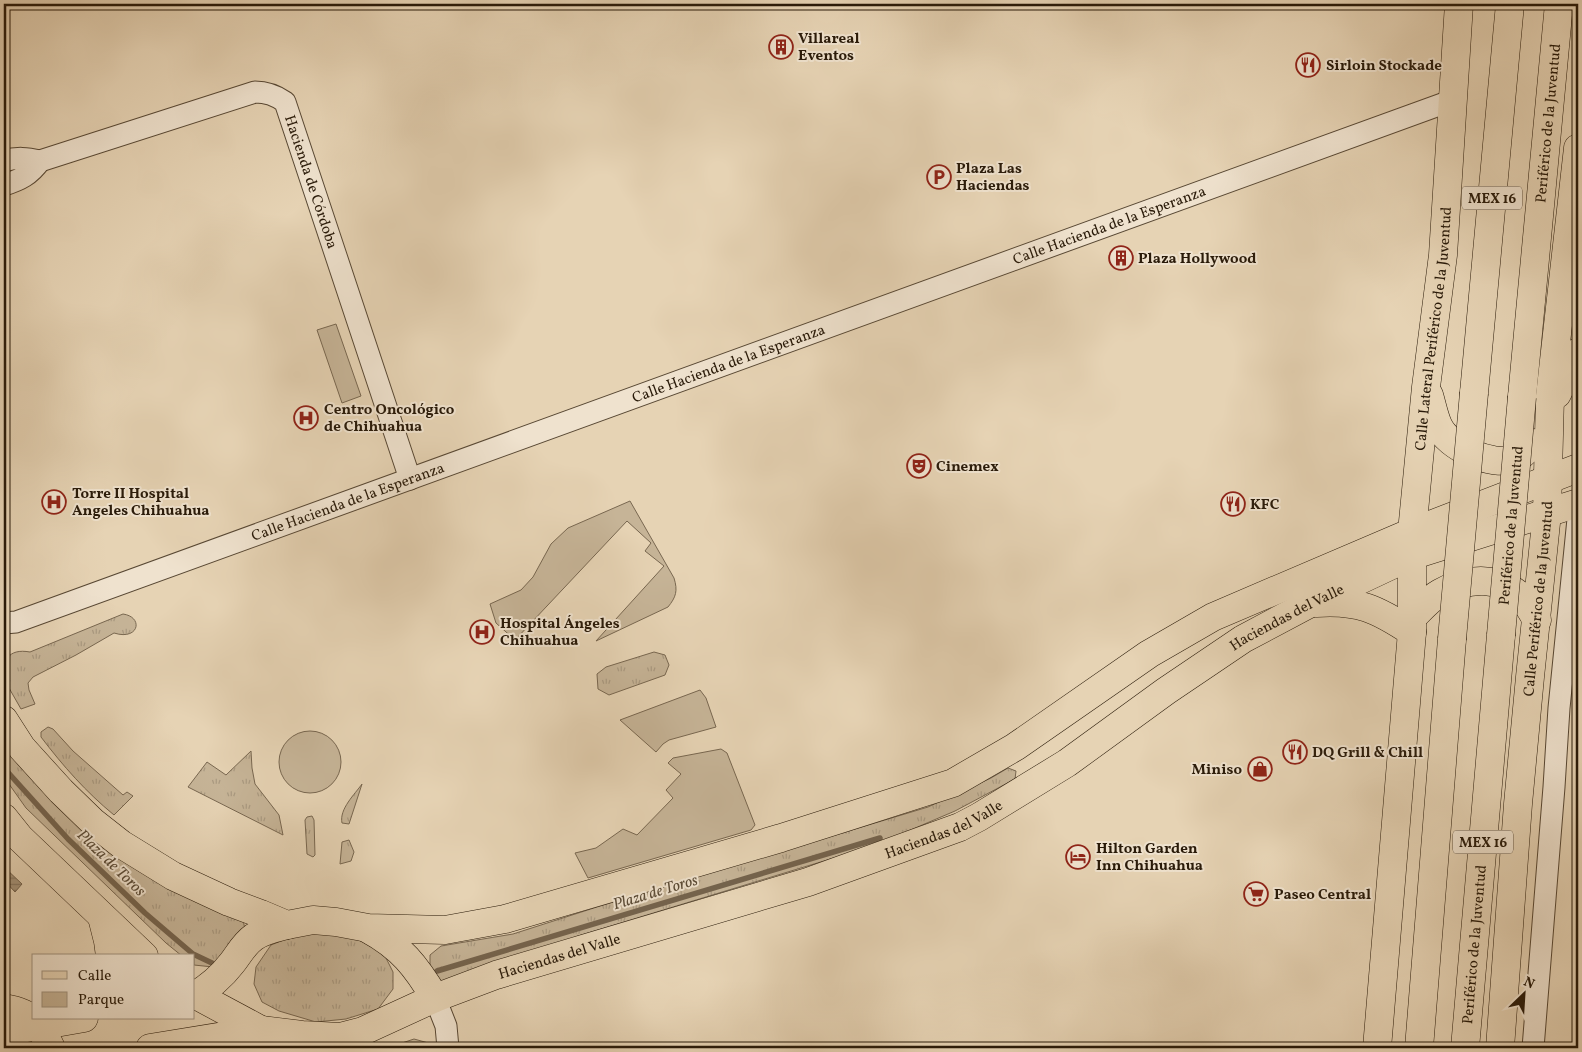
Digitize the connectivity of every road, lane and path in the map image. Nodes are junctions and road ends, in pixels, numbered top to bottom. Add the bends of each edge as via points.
1 (1459, 4) edge
2 (1510, 4) edge
3 (1559, 4) edge
4 (1453, 100) junction
5 (1578, 148) edge
6 (4, 161) edge
7 (40, 161) junction
8 (4, 185) edge
9 (1578, 352) edge
10 (1426, 387) junction
11 (1550, 407) junction
12 (1578, 468) edge
13 (410, 479) junction
14 (1548, 480) junction
15 (1578, 503) edge
16 (1547, 513) junction
17 (1578, 519) edge
18 (1412, 544) junction
19 (1336, 578) junction
20 (1309, 604) junction
21 (1536, 620) junction
22 (4, 623) edge
23 (1412, 625) junction
24 (4, 720) edge
25 (4, 818) edge
26 (102, 917) junction
27 (286, 925) junction
28 (368, 928) junction
29 (110, 954) edge
30 (142, 954) edge
31 (195, 994) edge
32 (195, 996) edge
33 (435, 998) junction
34 (80, 1020) edge
35 (6, 1030) edge
36 (261, 1030) junction
37 (46, 1037) edge
38 (343, 1042) edge
39 (150, 1048) edge
40 (448, 1048) edge
41 (1377, 1048) edge
42 (1419, 1048) edge
43 (1465, 1048) edge
44 (1500, 1048) edge
45 (1533, 1048) edge

1 - 4 main road
2 - 42 main road, MEX 16, bridge via 1452,639
3 - 43 main road, Periférico de la Juventud / MEX 16, bridge
4 - 10 main road, Calle Lateral Periférico de la Juventud via 1444,255
4 - 13 street, Calle Hacienda de la Esperanza
5 - 11 main road, Calle Periférico de la Juventud
6 - 7 street, Hacienda de Córdoba via 28,158
7 - 8 street, Hacienda de Córdoba via 26,177
7 - 13 street, Hacienda de Córdoba via 255,92 273,94 285,102
9 - 11 main road
10 - 11 main road via 1438,426 1452,442 1474,455 1495,461 1516,459 1528,449 1538,437
10 - 18 main road, Calle Lateral Periférico de la Juventud
11 - 14 main road, Calle Periférico de la Juventud
12 - 14 main road, Haciendas del Valle
13 - 22 street, Calle Hacienda de la Esperanza via 16,622
14 - 16 main road, Calle Periférico de la Juventud
14 - 18 main road, Haciendas del Valle
15 - 16 main road, Haciendas del Valle
16 - 18 main road, Haciendas del Valle
16 - 21 main road, Calle Periférico de la Juventud
17 - 45 street via 1559,708
18 - 19 main road, Haciendas del Valle
18 - 23 main road
19 - 20 main road, Haciendas del Valle
19 - 28 main road, Haciendas del Valle via 1213,617 1183,633 1014,747 953,783 774,840 505,919 445,930
20 - 23 main road via 1356,604
20 - 33 main road, Haciendas del Valle via 1242,639 1067,763 960,827 808,882 496,975
21 - 23 main road via 1525,601 1513,590 1482,580 1461,583 1439,594
21 - 44 main road, Calle Periférico de la Juventud via 1516,823
23 - 41 main road
24 - 27 main road via 22,748 61,791 121,844 173,876
25 - 26 main road via 20,838
26 - 29 main road
26 - 30 main road
27 - 28 main road, Haciendas del Valle via 312,920
27 - 31 main road, Haciendas del Valle via 270,928 254,937 241,948 220,976
28 - 33 main road via 401,950
32 - 36 main road
33 - 38 main road, Haciendas del Valle
33 - 40 street via 446,1026
34 - 37 main road
35 - 37 main road
36 - 38 main road, Haciendas del Valle
36 - 39 main road

